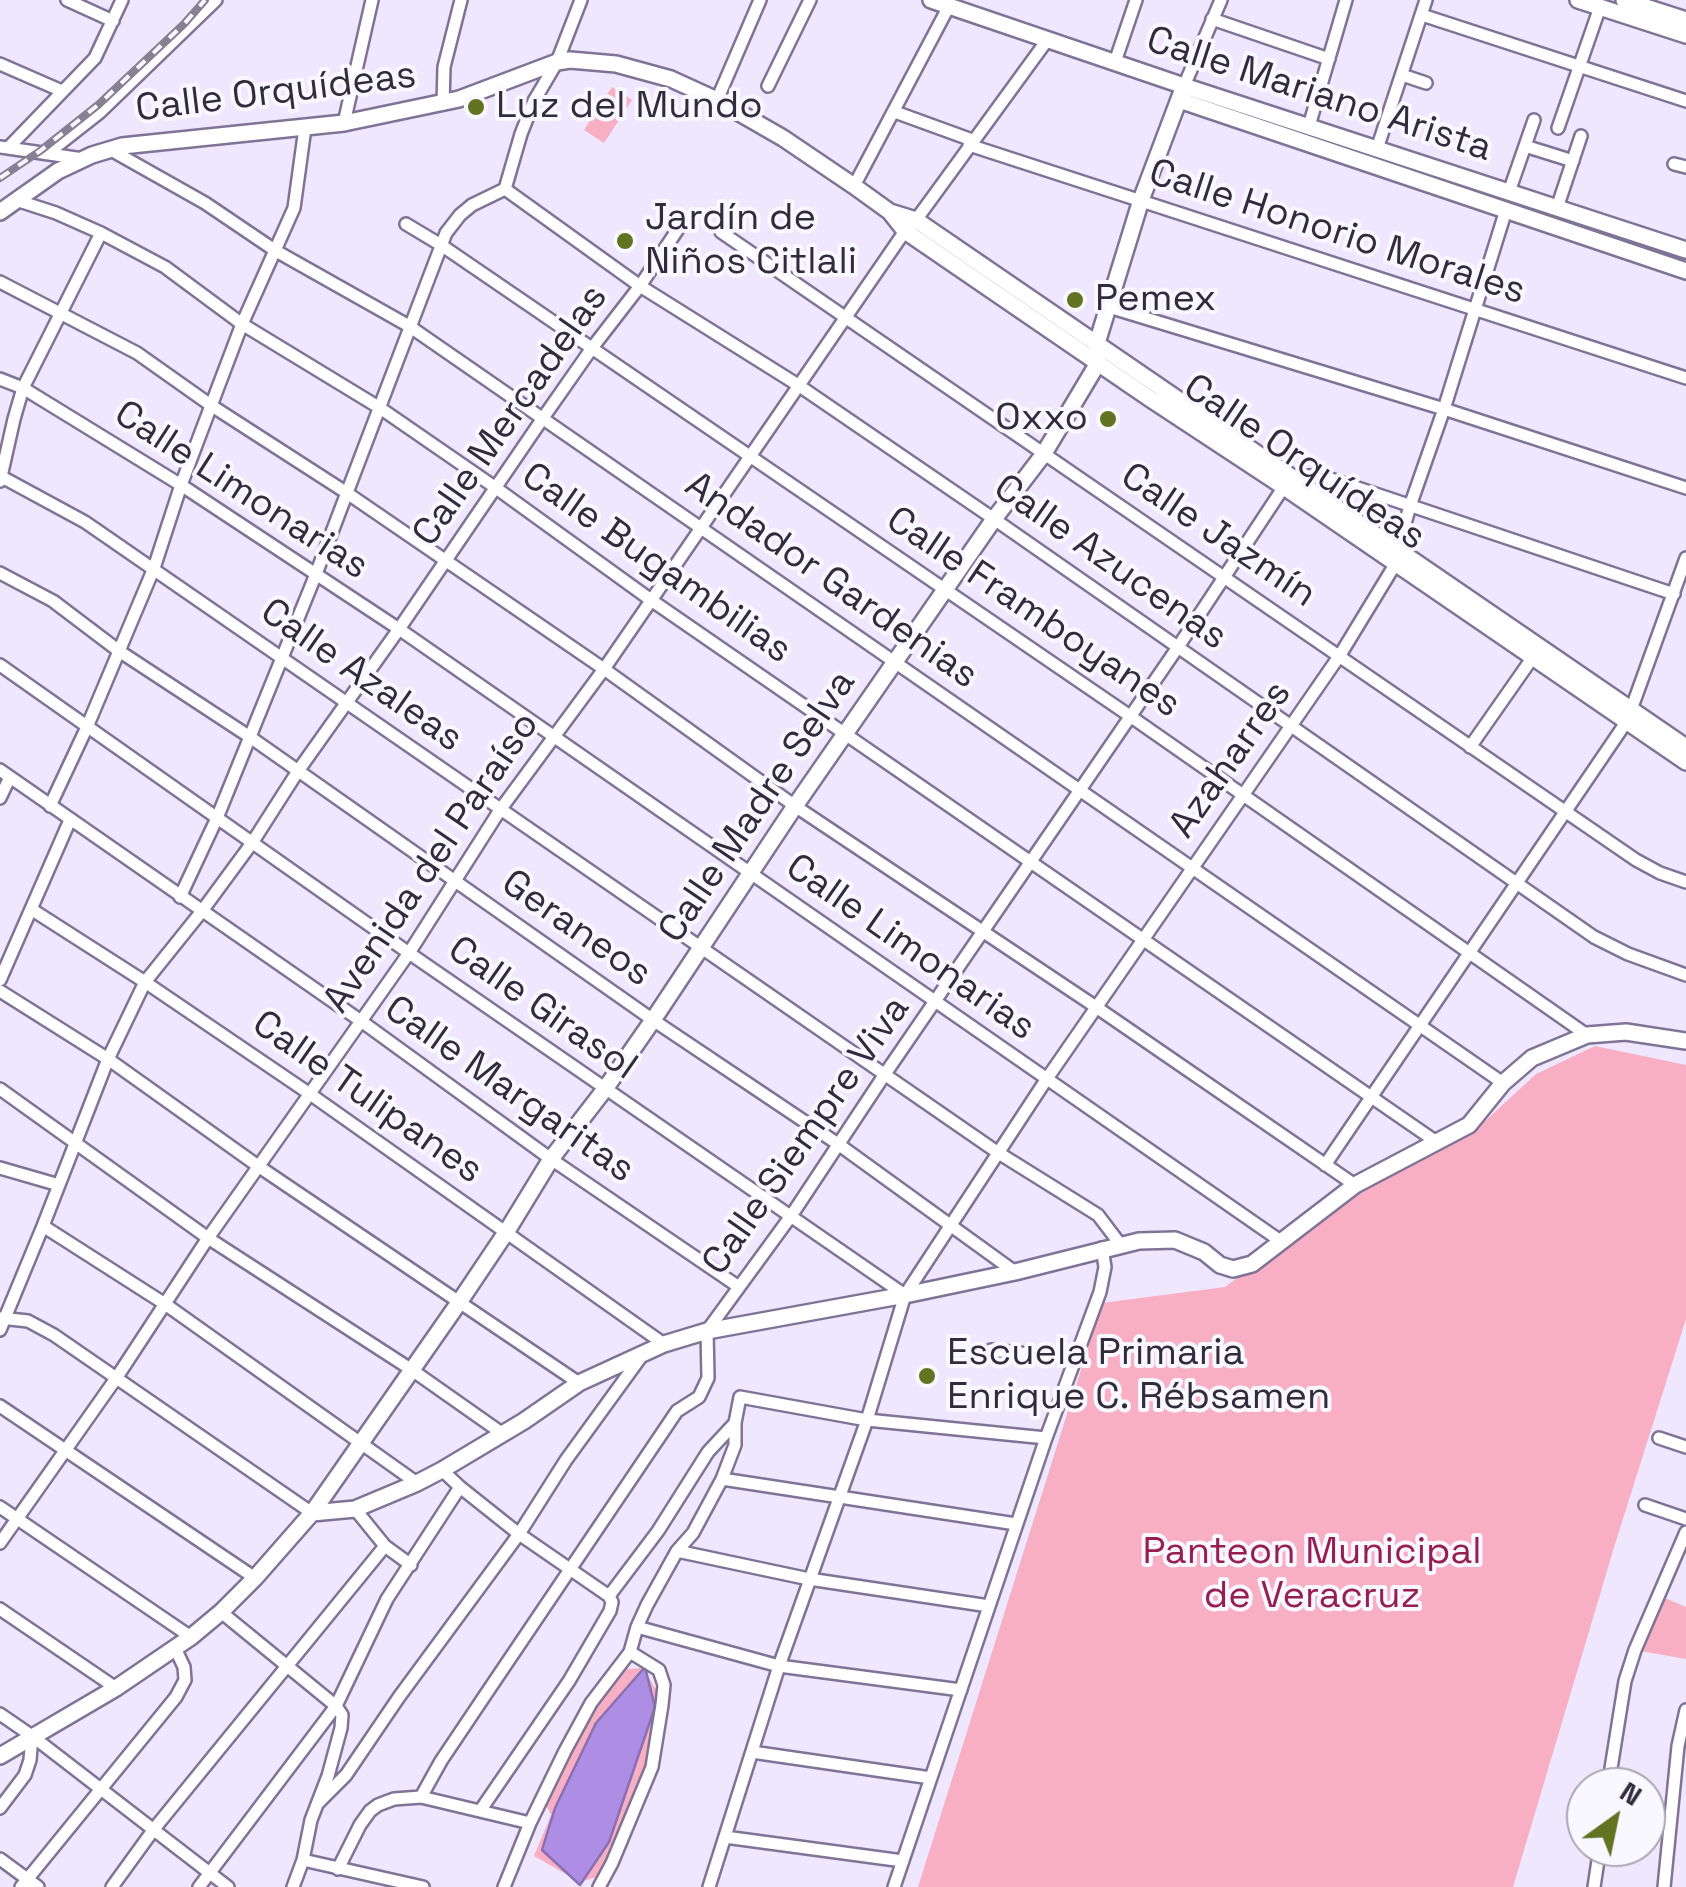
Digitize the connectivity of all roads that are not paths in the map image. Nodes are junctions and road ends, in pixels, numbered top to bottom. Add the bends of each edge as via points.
1 (67, 0) edge
2 (122, 0) edge
3 (216, 0) edge
4 (372, 0) edge
5 (461, 0) edge
6 (580, 0) edge
7 (760, 0) edge
8 (810, 0) edge
9 (931, 0) edge
10 (1136, 0) edge
11 (1220, 0) edge
12 (1346, 0) edge
13 (1426, 0) edge
14 (1578, 0) edge
15 (1624, 0) edge
16 (948, 6) junction
17 (1600, 7) junction
18 (1422, 15) junction
19 (1212, 19) junction
20 (1686, 20) edge
21 (112, 21) junction
22 (1686, 35) edge
23 (1048, 39) junction
24 (1329, 59) junction
25 (557, 62) junction
26 (1115, 62) junction
27 (0, 64) edge
28 (1578, 67) junction
29 (1402, 75) junction
30 (1426, 83) dead end
31 (768, 86) dead end
32 (62, 90) junction
33 (1181, 93) junction
34 (717, 100) junction
35 (1686, 101) edge
36 (442, 104) junction
37 (895, 112) junction
38 (1534, 120) dead end
39 (344, 123) junction
40 (1309, 126) junction
41 (304, 128) junction
42 (1558, 128) dead end
43 (1582, 136) dead end
44 (971, 142) junction
45 (1525, 146) junction
46 (4, 148) edge
47 (1377, 149) junction
48 (111, 150) junction
49 (48, 152) junction
50 (84, 159) junction
51 (1573, 162) junction
52 (854, 186) junction
53 (506, 189) junction
54 (1509, 192) junction
55 (1141, 200) junction
56 (19, 201) junction
57 (1557, 208) junction
58 (1506, 210) junction
59 (0, 212) edge
60 (406, 224) dead end
61 (680, 226) dead end
62 (911, 226) junction
63 (721, 232) dead end
64 (101, 234) junction
65 (441, 246) junction
66 (1686, 250) edge
67 (276, 252) junction
68 (1686, 271) edge
69 (0, 282) edge
70 (640, 286) junction
71 (1110, 307) junction
72 (1474, 309) junction
73 (60, 313) junction
74 (846, 318) junction
75 (242, 324) junction
76 (409, 326) junction
77 (1097, 343) junction
78 (592, 348) junction
79 (1098, 364) junction
80 (1686, 378) edge
81 (0, 379) edge
82 (798, 386) junction
83 (23, 388) junction
84 (1154, 392) junction
85 (212, 406) junction
86 (380, 408) junction
87 (1444, 409) junction
88 (543, 418) junction
89 (749, 455) junction
90 (1043, 455) junction
91 (1, 479) edge
92 (1288, 481) junction
93 (181, 485) junction
94 (496, 488) junction
95 (1686, 488) edge
96 (347, 492) junction
97 (1410, 506) junction
98 (994, 519) junction
99 (702, 526) junction
100 (1397, 556) junction
101 (1686, 558) edge
102 (446, 560) junction
103 (154, 568) junction
104 (0, 573) edge
105 (316, 574) junction
106 (1226, 576) junction
107 (946, 591) junction
108 (1674, 594) junction
109 (651, 600) junction
110 (399, 630) junction
111 (1178, 648) junction
112 (119, 651) junction
113 (281, 656) junction
114 (1340, 656) junction
115 (1533, 657) junction
116 (896, 661) junction
117 (0, 666) edge
118 (604, 669) junction
119 (347, 702) junction
120 (1629, 715) junction
121 (1130, 716) junction
122 (1292, 726) junction
123 (87, 727) junction
124 (846, 733) junction
125 (250, 736) junction
126 (552, 737) junction
127 (1470, 747) junction
128 (1686, 756) edge
129 (298, 771) junction
130 (5, 773) edge
131 (1079, 791) junction
132 (1243, 796) junction
133 (0, 798) edge
134 (50, 806) junction
135 (796, 806) junction
136 (500, 810) junction
137 (1566, 813) junction
138 (217, 818) junction
139 (70, 820) junction
140 (252, 843) junction
141 (1030, 861) junction
142 (1193, 867) junction
143 (751, 874) junction
144 (453, 881) junction
145 (1686, 882) edge
146 (1516, 884) junction
147 (180, 897) junction
148 (31, 908) junction
149 (202, 911) junction
150 (984, 931) junction
151 (1144, 940) junction
152 (701, 948) junction
153 (408, 953) junction
154 (1468, 954) junction
155 (1686, 974) edge
156 (0, 980) edge
157 (145, 982) junction
158 (0, 991) edge
159 (936, 1003) junction
160 (1096, 1006) junction
161 (653, 1020) junction
162 (361, 1021) junction
163 (1421, 1024) junction
164 (1588, 1035) junction
165 (1686, 1041) edge
166 (108, 1059) junction
167 (885, 1074) junction
168 (1046, 1080) junction
169 (1503, 1082) junction
170 (0, 1089) edge
171 (605, 1089) junction
172 (310, 1094) junction
173 (1371, 1097) junction
174 (76, 1142) junction
175 (1438, 1143) junction
176 (838, 1144) junction
177 (998, 1152) junction
178 (551, 1159) junction
179 (1325, 1165) junction
180 (258, 1166) junction
181 (0, 1168) edge
182 (59, 1184) junction
183 (1355, 1186) junction
184 (791, 1216) junction
185 (43, 1226) junction
186 (950, 1226) junction
187 (507, 1231) junction
188 (208, 1238) junction
189 (1282, 1242) junction
190 (1120, 1244) junction
191 (1102, 1248) junction
192 (1015, 1272) junction
193 (739, 1287) junction
194 (905, 1296) junction
195 (460, 1301) junction
196 (165, 1304) junction
197 (2, 1322) edge
198 (707, 1332) junction
199 (664, 1344) junction
200 (992, 1350) dead end
201 (643, 1354) junction
202 (1076, 1359) junction
203 (412, 1370) junction
204 (116, 1378) junction
205 (579, 1383) junction
206 (0, 1406) edge
207 (867, 1420) junction
208 (734, 1423) junction
209 (503, 1434) junction
210 (1046, 1438) junction
211 (1659, 1438) dead end
212 (362, 1443) junction
213 (1686, 1447) edge
214 (64, 1450) junction
215 (442, 1470) junction
216 (722, 1479) junction
217 (417, 1483) junction
218 (460, 1487) junction
219 (838, 1498) junction
220 (1645, 1505) dead end
221 (0, 1507) edge
222 (354, 1509) junction
223 (312, 1513) junction
224 (17, 1518) junction
225 (1686, 1519) edge
226 (1016, 1524) junction
227 (1686, 1532) edge
228 (519, 1534) junction
229 (0, 1543) edge
230 (385, 1546) junction
231 (677, 1552) junction
232 (410, 1565) junction
233 (569, 1568) junction
234 (256, 1578) junction
235 (810, 1579) junction
236 (609, 1596) junction
237 (989, 1606) junction
238 (0, 1609) edge
239 (221, 1612) junction
240 (637, 1626) junction
241 (192, 1636) junction
242 (175, 1648) junction
243 (630, 1652) junction
244 (287, 1666) junction
245 (779, 1666) junction
246 (116, 1688) junction
247 (960, 1690) junction
248 (336, 1706) junction
249 (1686, 1710) edge
250 (0, 1714) edge
251 (32, 1736) junction
252 (752, 1752) junction
253 (0, 1756) edge
254 (1611, 1767) edge
255 (931, 1778) junction
256 (100, 1788) junction
257 (421, 1798) junction
258 (318, 1803) junction
259 (0, 1808) edge
260 (480, 1811) junction
261 (530, 1824) junction
262 (154, 1830) junction
263 (725, 1838) junction
264 (0, 1859) edge
265 (303, 1860) junction
266 (903, 1861) junction
267 (338, 1869) junction
268 (210, 1873) junction
269 (28, 1885) edge
270 (112, 1887) edge
271 (199, 1887) edge
272 (228, 1887) edge
273 (293, 1887) edge
274 (423, 1887) edge
275 (504, 1887) edge
276 (599, 1887) edge
277 (709, 1887) edge
278 (894, 1887) edge
279 (1664, 1887) edge

1 - 21 street
2 - 21 street
3 - 49 street via 99,113
4 - 39 street
5 - 36 street
6 - 25 street
7 - 34 street
8 - 31 street
9 - 16 street, Calle Mariano Arista
10 - 26 street
11 - 19 street
12 - 24 street
13 - 18 street
14 - 17 street
15 - 20 street
16 - 23 street, Calle Mariano Arista
16 - 37 street
17 - 22 street
17 - 28 street
18 - 28 street
18 - 29 street
19 - 24 street
19 - 33 street
21 - 32 street via 94,58
23 - 26 street, Calle Mariano Arista
23 - 44 street, Avenida del Paraíso
24 - 40 street
25 - 34 street, Calle Orquídeas via 645,70
25 - 36 street, Calle Orquídeas
25 - 53 street via 534,101
26 - 33 street, Calle Mariano Arista
27 - 32 street
28 - 35 street
28 - 42 street
29 - 30 street
29 - 47 street
32 - 46 street
33 - 40 street, Calle Mariano Arista
33 - 55 street
33 - 58 street, Calle Mariano Arista
34 - 52 street, Calle Orquídeas
36 - 39 street, Calle Orquídeas
37 - 44 street, Calle Honorio Morales
37 - 52 street
38 - 45 street
39 - 41 street, Calle Orquídeas
40 - 47 street, Calle Mariano Arista
41 - 48 street, Calle Orquídeas
41 - 67 street via 297,195
43 - 51 street
44 - 55 street, Calle Honorio Morales
44 - 62 street, Avenida del Paraíso
45 - 51 street
45 - 54 street
46 - 49 street
47 - 54 street, Calle Mariano Arista
48 - 50 street, Calle Orquídeas
48 - 67 street, Andador Gardenias
49 - 50 street
50 - 56 street, Calle Orquídeas
51 - 57 street
52 - 62 street, Calle Orquídeas
53 - 65 street via 472,205
53 - 70 street, Calle Azucenas
54 - 57 street, Calle Mariano Arista
55 - 71 street
55 - 72 street, Calle Honorio Morales
56 - 59 street, Calle Orquídeas
56 - 64 street, Calle Bugambilias
57 - 66 street, Calle Mariano Arista
58 - 68 street, Calle Mariano Arista
58 - 72 street, Azaharres
60 - 65 street, Calle Framboyanes
61 - 70 street, Calle Mercadelas
62 - 74 street, Avenida del Paraíso
62 - 77 street, Calle Orquídeas
62 - 79 street, Calle Orquídeas
63 - 74 street, Calle Jazmín
64 - 73 street
64 - 75 street, Calle Bugambilias via 164,268
65 - 76 street
65 - 78 street, Calle Framboyanes
67 - 75 street
67 - 76 street, Andador Gardenias
69 - 73 street
70 - 78 street, Calle Mercadelas
70 - 82 street, Calle Azucenas
71 - 77 street
71 - 87 street
72 - 80 street, Calle Honorio Morales
72 - 87 street, Azaharres
73 - 83 street
73 - 85 street via 137,353
74 - 82 street, Avenida del Paraíso
74 - 90 street, Calle Jazmín
75 - 85 street
75 - 86 street, Calle Bugambilias
76 - 86 street
76 - 88 street, Andador Gardenias
77 - 79 street
77 - 84 street, Calle Orquídeas
78 - 88 street, Calle Mercadelas
78 - 89 street, Calle Framboyanes
79 - 84 street, Calle Orquídeas
79 - 90 street, Calle Madre Selva
81 - 83 street, Calle Limonarias
82 - 89 street, Avenida del Paraíso
82 - 98 street, Calle Azucenas
83 - 91 street
83 - 93 street, Calle Limonarias
84 - 92 street, Calle Orquídeas
85 - 93 street
85 - 96 street
86 - 94 street, Calle Bugambilias
86 - 96 street
87 - 95 street
87 - 97 street, Azaharres
88 - 94 street, Calle Mercadelas
88 - 99 street, Andador Gardenias
89 - 99 street, Avenida del Paraíso
89 - 107 street, Calle Framboyanes
90 - 98 street, Calle Madre Selva
90 - 106 street, Calle Jazmín
91 - 103 street, Calle Azaleas via 85,522
92 - 97 street via 1322,476
92 - 100 street, Calle Orquídeas
92 - 106 street, Calle Siempre Viva
93 - 103 street
93 - 105 street, Calle Limonarias
94 - 102 street, Calle Mercadelas
94 - 109 street, Calle Bugambilias
96 - 102 street
96 - 105 street
97 - 100 street, Azaharres
97 - 108 street
98 - 107 street, Calle Madre Selva
98 - 111 street, Calle Azucenas
99 - 109 street, Avenida del Paraíso
99 - 116 street, Andador Gardenias
100 - 114 street, Azaharres
100 - 115 street, Calle Orquídeas
100 - 120 street, Calle Orquídeas
101 - 108 street
102 - 110 street, Calle Mercadelas
102 - 118 street
103 - 112 street
103 - 113 street, Calle Azaleas
104 - 112 street, Geraneos via 52,601
105 - 110 street, Calle Limonarias
105 - 113 street
106 - 111 street, Calle Siempre Viva
106 - 114 street, Calle Jazmín
107 - 116 street, Calle Madre Selva
107 - 121 street, Calle Framboyanes
108 - 120 street
109 - 118 street, Avenida del Paraíso
109 - 124 street, Calle Bugambilias
110 - 119 street, Calle Mercadelas
110 - 126 street, Calle Limonarias
111 - 121 street, Calle Siempre Viva
111 - 122 street, Calle Azucenas
112 - 123 street
112 - 125 street, Geraneos
113 - 119 street, Calle Azaleas
113 - 125 street
114 - 122 street, Azaharres
114 - 127 street, Calle Jazmín
115 - 120 street, Calle Orquídeas
115 - 127 street
116 - 124 street, Calle Madre Selva
116 - 131 street, Andador Gardenias
117 - 123 street, Calle Girasol
118 - 126 street, Avenida del Paraíso
118 - 135 street
119 - 129 street, Calle Mercadelas
119 - 136 street, Calle Azaleas
120 - 128 street, Calle Orquídeas
120 - 137 street
121 - 131 street, Calle Siempre Viva
121 - 132 street, Calle Framboyanes
122 - 132 street, Azaharres
122 - 146 street, Calle Azucenas
123 - 134 street
123 - 138 street, Calle Girasol
124 - 135 street, Calle Madre Selva
124 - 141 street, Calle Bugambilias
125 - 129 street, Geraneos
125 - 138 street
126 - 136 street, Avenida del Paraíso
126 - 143 street, Calle Limonarias
127 - 137 street, Calle Jazmín
129 - 140 street, Calle Mercadelas
129 - 144 street, Geraneos
130 - 133 street
130 - 134 street, Calle Margaritas
131 - 141 street, Calle Siempre Viva
131 - 142 street, Andador Gardenias
132 - 142 street, Azaharres
132 - 154 street, Calle Framboyanes
134 - 139 street, Calle Margaritas
135 - 143 street, Calle Madre Selva
135 - 150 street
136 - 144 street, Avenida del Paraíso
136 - 152 street, Calle Azaleas
137 - 145 street, Calle Jazmín via 1636,860
137 - 146 street
138 - 140 street, Calle Girasol
138 - 147 street
139 - 147 street, Calle Margaritas
139 - 148 street
140 - 149 street, Calle Mercadelas
140 - 153 street, Calle Girasol
141 - 150 street, Calle Siempre Viva
141 - 151 street, Calle Bugambilias
142 - 151 street, Azaharres
142 - 163 street, Andador Gardenias
143 - 152 street, Calle Madre Selva
143 - 159 street, Calle Limonarias
144 - 153 street, Avenida del Paraíso
144 - 161 street, Geraneos
146 - 154 street
146 - 155 street, Calle Azucenas via 1594,938
147 - 149 street, Calle Margaritas
148 - 156 street
148 - 157 street, Calle Tulipanes
149 - 157 street, Calle Mercadelas
149 - 162 street, Calle Margaritas
150 - 159 street, Calle Siempre Viva
150 - 160 street
151 - 160 street, Azaharres
151 - 173 street, Calle Bugambilias
152 - 161 street, Calle Madre Selva
152 - 167 street, Calle Azaleas
153 - 162 street, Avenida del Paraíso
153 - 171 street, Calle Girasol
154 - 163 street
154 - 164 street, Calle Framboyanes
157 - 166 street, Calle Mercadelas
157 - 172 street, Calle Tulipanes
158 - 166 street
159 - 167 street, Calle Siempre Viva
159 - 168 street, Calle Limonarias
160 - 168 street, Azaharres
160 - 179 street
161 - 171 street, Calle Madre Selva
161 - 176 street, Geraneos
162 - 172 street, Avenida del Paraíso
162 - 178 street, Calle Margaritas
163 - 169 street, Andador Gardenias
163 - 173 street
164 - 165 street via 1626,1032
164 - 169 street via 1532,1058
166 - 174 street, Calle Mercadelas
166 - 180 street
167 - 176 street, Calle Siempre Viva
167 - 177 street, Calle Azaleas
168 - 177 street, Azaharres
168 - 189 street, Calle Limonarias
169 - 175 street via 1469,1124
170 - 174 street
171 - 178 street, Calle Madre Selva
171 - 184 street, Calle Girasol
172 - 180 street, Avenida del Paraíso
172 - 187 street, Calle Tulipanes
173 - 175 street, Calle Bugambilias
173 - 179 street
174 - 182 street, Calle Mercadelas
174 - 188 street
175 - 183 street
176 - 184 street, Calle Siempre Viva
176 - 186 street, Geraneos
177 - 186 street, Azaharres
177 - 190 street, Calle Azaleas via 1098,1215
178 - 187 street, Calle Madre Selva
178 - 193 street, Calle Margaritas
179 - 183 street
180 - 188 street, Avenida del Paraíso
180 - 195 street
181 - 182 street
182 - 185 street, Calle Mercadelas
183 - 189 street
184 - 193 street, Calle Siempre Viva
184 - 194 street, Calle Girasol
185 - 196 street
185 - 197 street, Calle Mercadelas
186 - 192 street, Geraneos
186 - 194 street, Azaharres
187 - 195 street, Calle Madre Selva
187 - 199 street, Calle Tulipanes
188 - 196 street, Avenida del Paraíso
188 - 203 street
189 - 190 street via 1233,1269 1174,1240
190 - 191 street
191 - 192 street
191 - 202 street via 1100,1292
192 - 194 street
193 - 198 street, Calle Siempre Viva
194 - 198 street
194 - 207 street, Azaharres
195 - 203 street, Calle Madre Selva
195 - 205 street
196 - 204 street, Avenida del Paraíso
196 - 212 street
197 - 204 street via 41,1328
198 - 199 street
198 - 233 street via 708,1378 699,1397 678,1411
199 - 201 street
200 - 202 street
201 - 205 street
201 - 228 street
202 - 210 street
203 - 209 street
203 - 212 street, Calle Madre Selva
204 - 214 street, Avenida del Paraíso
204 - 223 street
205 - 209 street
206 - 214 street
207 - 208 street via 740,1397
207 - 210 street
207 - 219 street, Azaharres
208 - 216 street via 735,1445
208 - 236 street
209 - 215 street
210 - 226 street
211 - 213 street
212 - 217 street
212 - 223 street, Calle Madre Selva
214 - 224 street, Avenida del Paraíso
214 - 234 street
215 - 217 street
215 - 218 street
216 - 219 street
216 - 231 street
217 - 222 street
218 - 228 street
218 - 232 street
219 - 226 street
219 - 235 street, Azaharres
220 - 225 street
221 - 224 street
222 - 223 street
222 - 230 street
223 - 234 street, Calle Madre Selva
224 - 229 street, Avenida del Paraíso
224 - 241 street
226 - 237 street
227 - 254 street via 1625,1681
228 - 233 street
228 - 258 street via 346,1775
230 - 232 street
230 - 244 street
231 - 235 street
231 - 240 street
232 - 248 street
233 - 236 street
233 - 257 street
234 - 239 street, Calle Madre Selva
235 - 237 street
235 - 245 street, Azaharres
236 - 260 street via 610,1611 569,1681
237 - 247 street
238 - 246 street
239 - 241 street, Calle Madre Selva
239 - 244 street
240 - 243 street
240 - 245 street
241 - 242 street, Calle Madre Selva
242 - 246 street, Calle Madre Selva
242 - 256 street via 185,1680 176,1697
243 - 261 street via 591,1703
243 - 276 street via 659,1670 662,1704 652,1767
244 - 248 street
244 - 262 street
245 - 247 street
245 - 252 street, Azaharres
246 - 251 street, Calle Madre Selva
247 - 255 street
248 - 258 street via 341,1728
248 - 268 street
249 - 279 street
250 - 251 street
251 - 253 street, Calle Madre Selva
251 - 256 street
251 - 259 street via 25,1775
252 - 255 street
252 - 263 street, Azaharres
255 - 266 street
256 - 262 street
256 - 269 street
257 - 260 street
257 - 267 street via 394,1798 370,1811
258 - 265 street
260 - 261 street
261 - 275 street
262 - 268 street
262 - 270 street
263 - 266 street
263 - 277 street, Azaharres
264 - 269 street
265 - 267 street
265 - 273 street
266 - 278 street
267 - 274 street
268 - 271 street
268 - 272 street

